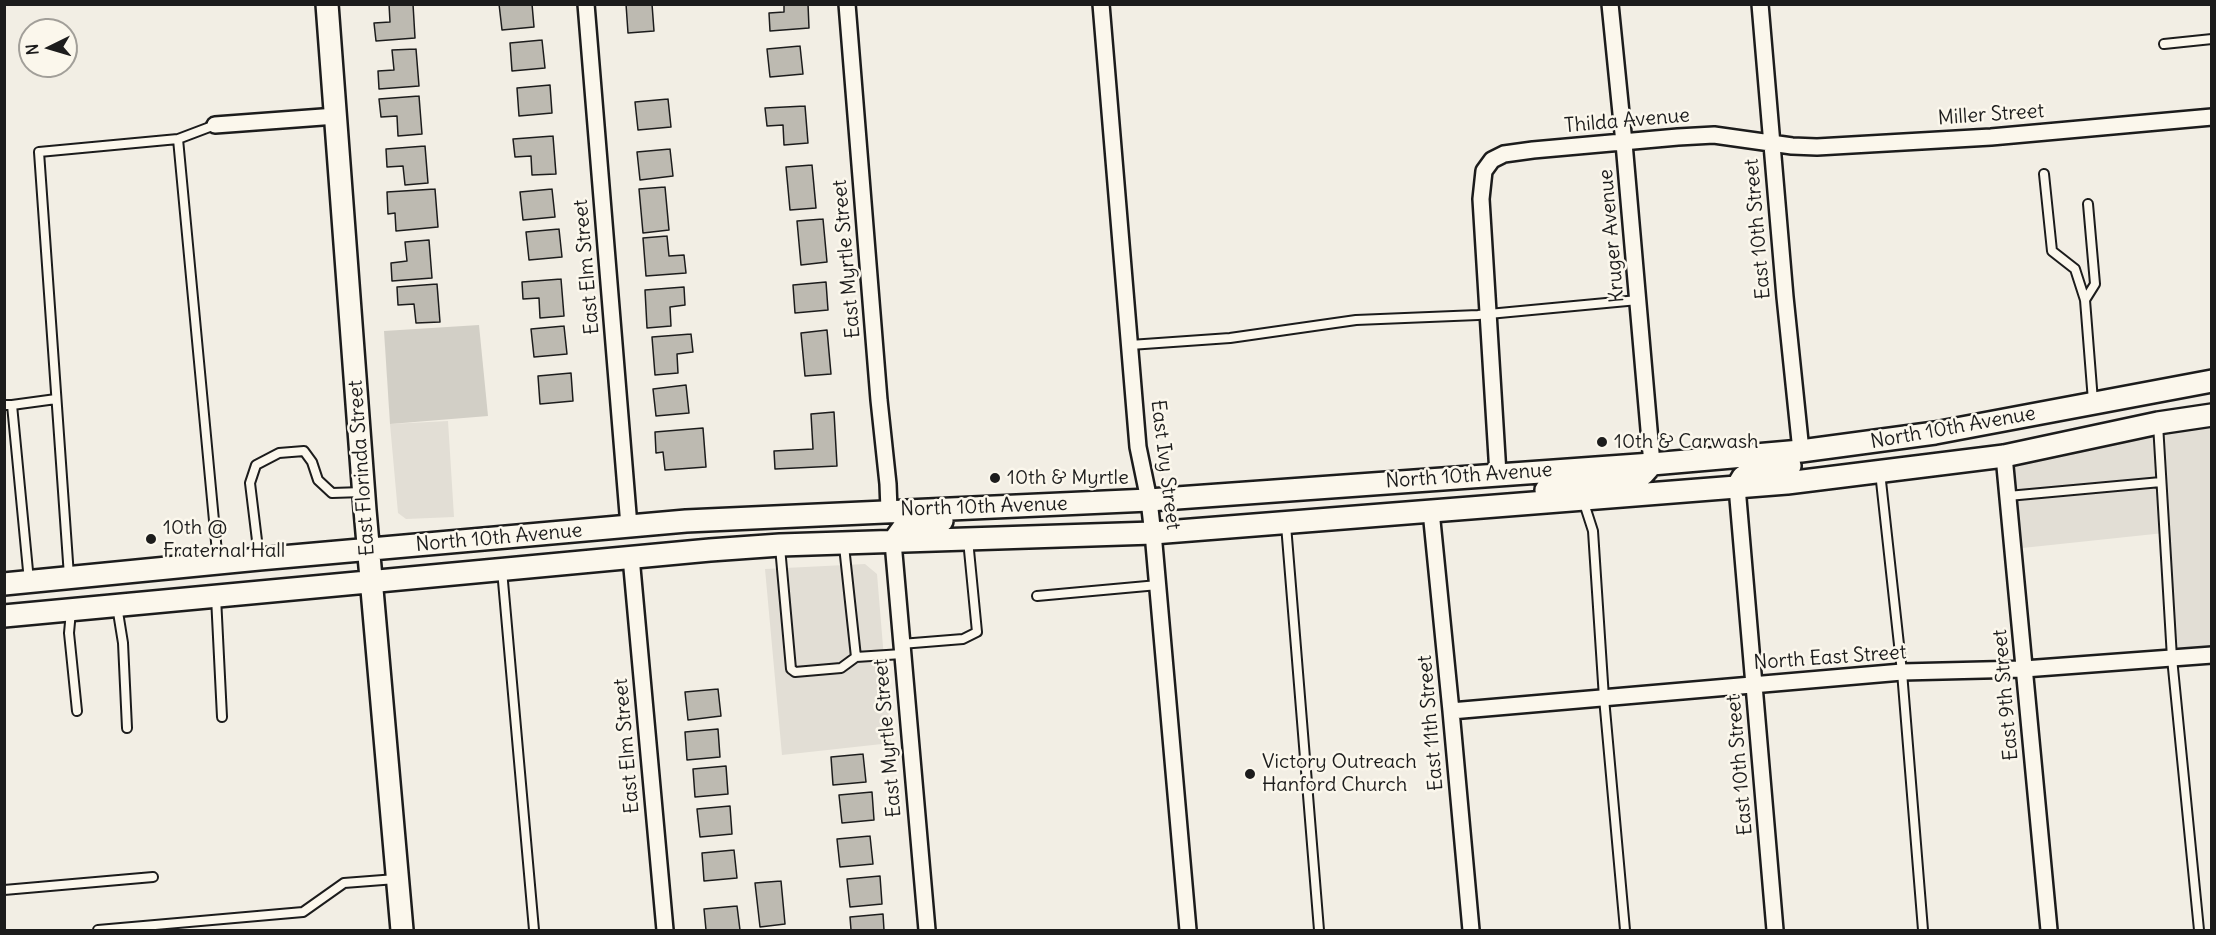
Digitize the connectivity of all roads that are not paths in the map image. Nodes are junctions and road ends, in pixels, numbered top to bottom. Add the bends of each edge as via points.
1 (327, 4) edge
2 (586, 4) edge
3 (848, 4) edge
4 (1101, 4) edge
5 (1610, 4) edge
6 (1760, 4) edge
7 (2211, 39) edge
8 (2164, 44) dead end
9 (336, 116) junction
10 (2211, 117) edge
11 (215, 125) joint
12 (178, 139) junction
13 (1624, 143) junction
14 (1773, 144) junction
15 (2044, 174) dead end
16 (2088, 204) dead end
17 (1638, 300) junction
18 (2085, 300) junction
19 (1488, 313) junction
20 (1130, 345) junction
21 (2211, 381) edge
22 (57, 399) junction
23 (2093, 402) junction
24 (8, 405) edge
25 (2211, 415) edge
26 (2158, 423) junction
27 (1894, 439) junction
28 (1801, 451) junction
29 (2004, 456) junction
30 (1652, 464) junction
31 (1880, 472) junction
32 (1498, 474) junction
33 (2161, 482) junction
34 (1737, 487) junction
35 (364, 492) junction
36 (2008, 496) junction
37 (1149, 500) junction
38 (1583, 500) junction
39 (1519, 504) junction
40 (1024, 505) junction
41 (889, 510) junction
42 (1431, 511) junction
43 (1286, 522) junction
44 (629, 526) junction
45 (1153, 533) junction
46 (968, 539) junction
47 (893, 542) junction
48 (843, 543) junction
49 (780, 545) junction
50 (369, 549) junction
51 (710, 550) junction
52 (631, 557) junction
53 (259, 559) junction
54 (218, 562) junction
55 (501, 568) junction
56 (69, 578) junction
57 (29, 581) junction
58 (371, 582) junction
59 (4, 584) edge
60 (1158, 585) junction
61 (216, 595) junction
62 (1036, 596) dead end
63 (117, 605) junction
64 (71, 609) junction
65 (4, 616) edge
66 (902, 649) junction
67 (2211, 655) edge
68 (856, 657) junction
69 (2172, 658) junction
70 (2024, 669) junction
71 (1902, 672) junction
72 (1754, 685) junction
73 (1604, 698) junction
74 (77, 711) dead end
75 (1451, 711) junction
76 (222, 717) dead end
77 (128, 729) dead end
78 (153, 877) dead end
79 (398, 879) junction
80 (4, 890) edge
81 (98, 930) edge
82 (402, 930) edge
83 (534, 930) edge
84 (665, 930) edge
85 (927, 930) edge
86 (1188, 930) edge
87 (1319, 930) edge
88 (1471, 930) edge
89 (1625, 930) edge
90 (1775, 930) edge
91 (1923, 930) edge
92 (2049, 930) edge
93 (2199, 930) edge

1 - 9 main road, East Florinda Street
2 - 44 street, East Elm Street
3 - 41 street, East Myrtle Street
4 - 20 street, East Ivy Street
5 - 13 street, Kruger Avenue
6 - 14 street, East 10th Street
7 - 8 lane
9 - 11 street
9 - 35 main road, East Florinda Street
10 - 14 street, Miller Street via 1991,137 1817,147
11 - 12 lane
12 - 22 lane via 39,152
12 - 54 lane
13 - 14 street, Thilda Avenue via 1714,135
13 - 17 street, Kruger Avenue
13 - 19 street, Thilda Avenue via 1504,154 1487,164 1481,199
14 - 28 street, East 10th Street
15 - 18 lane via 2052,251 2075,269
16 - 18 lane via 2095,284
17 - 19 lane
17 - 30 street, Kruger Avenue
18 - 23 lane
19 - 20 lane via 1356,320 1230,338
19 - 32 street
20 - 37 street, East Ivy Street via 1138,447
21 - 23 main road, North 10th Avenue
22 - 24 lane
22 - 56 lane
23 - 27 main road, North 10th Avenue
24 - 57 lane
25 - 26 main road, North 10th Avenue
26 - 29 main road, North 10th Avenue
26 - 33 lane
27 - 28 main road, North 10th Avenue
27 - 34 main road via 1837,461 1754,471 1743,477
28 - 30 main road, North 10th Avenue
29 - 31 main road, North 10th Avenue
29 - 36 street, East 9th Street
30 - 32 main road, North 10th Avenue
30 - 39 main road via 1633,480 1557,488 1537,493
31 - 34 main road, North 10th Avenue
31 - 71 lane
32 - 37 main road, North 10th Avenue
33 - 36 lane
33 - 69 lane
34 - 38 main road, North 10th Avenue
34 - 72 street, East 10th Street
35 - 50 main road, East Florinda Street
35 - 53 lane via 332,493 318,480 304,451 279,453 256,465 250,483
36 - 70 street, East 9th Street
37 - 40 main road, North 10th Avenue
37 - 45 street, East Ivy Street
38 - 39 main road, North 10th Avenue
38 - 73 lane via 1593,531
39 - 42 main road, North 10th Avenue
40 - 41 main road, North 10th Avenue
40 - 47 main road via 981,520 913,524 903,527
41 - 44 main road, North 10th Avenue
41 - 51 main road via 882,521 873,525 777,530
42 - 43 main road, North 10th Avenue
42 - 75 street, East 11th Street
43 - 45 main road, North 10th Avenue
43 - 87 lane
44 - 50 main road, North 10th Avenue
45 - 46 main road, North 10th Avenue
45 - 60 street, East Ivy Street
46 - 47 main road, North 10th Avenue
46 - 66 lane via 977,632 963,639
47 - 48 main road, North 10th Avenue
47 - 66 street, East Myrtle Street
48 - 49 main road, North 10th Avenue
48 - 68 lane
49 - 51 main road, North 10th Avenue
49 - 68 lane via 791,669 795,672 841,668
50 - 53 main road, North 10th Avenue
50 - 58 main road, East Florinda Street
51 - 52 main road, North 10th Avenue
52 - 55 main road, North 10th Avenue
52 - 84 street, East Elm Street
53 - 54 main road, North 10th Avenue
54 - 56 main road, North 10th Avenue
55 - 58 main road, North 10th Avenue
55 - 83 lane
56 - 57 main road, North 10th Avenue
57 - 59 main road, North 10th Avenue
58 - 61 main road, North 10th Avenue
58 - 79 main road, East Florinda Street
60 - 62 lane
60 - 86 street, East Ivy Street
61 - 63 main road, North 10th Avenue
61 - 76 lane
63 - 64 main road, North 10th Avenue
63 - 77 lane
64 - 65 main road, North 10th Avenue
64 - 74 lane via 69,633
66 - 68 lane
66 - 85 street, East Myrtle Street
67 - 69 street, North East Street
69 - 70 street, North East Street
69 - 93 lane
70 - 71 street, North East Street
70 - 92 street, East 9th Street
71 - 72 street, North East Street
71 - 91 lane
72 - 73 street, North East Street
72 - 90 street, East 10th Street
73 - 75 street, North East Street
73 - 89 lane
75 - 88 street, East 11th Street
78 - 80 lane
79 - 81 lane via 344,883 303,912
79 - 82 main road, East Florinda Street

